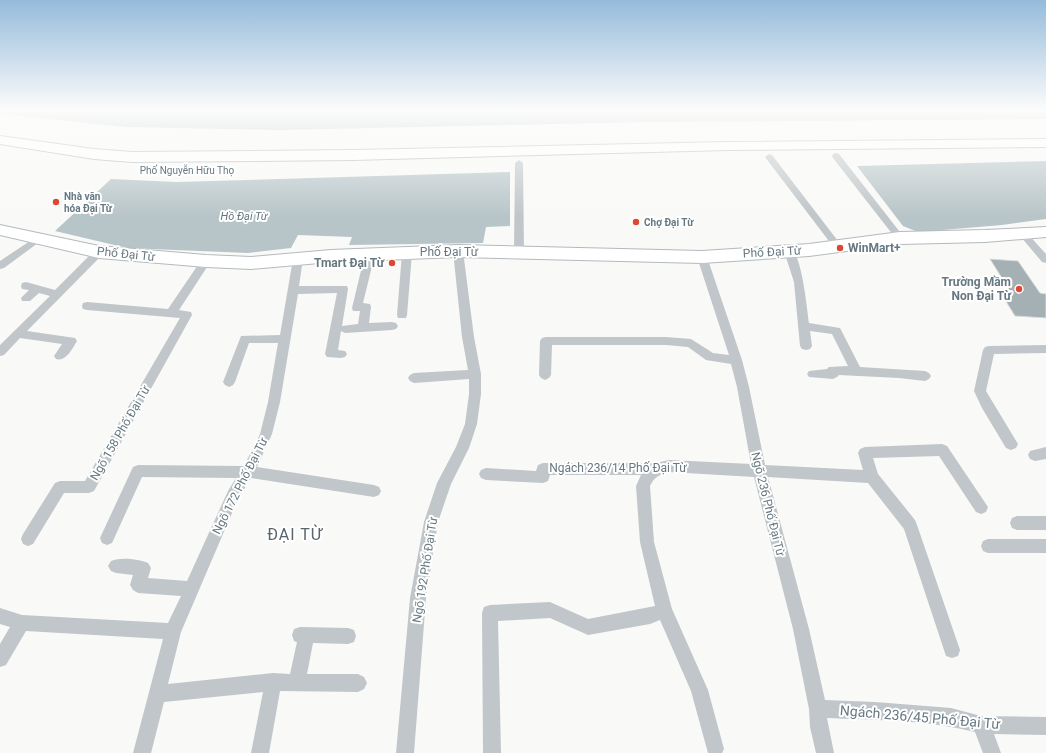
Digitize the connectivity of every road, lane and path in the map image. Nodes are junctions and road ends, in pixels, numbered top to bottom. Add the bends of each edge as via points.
1 (41, 146) edge
2 (926, 146) edge
3 (786, 151) junction
4 (1046, 153) edge
5 (836, 156) junction
6 (769, 157) junction
7 (519, 163) junction
8 (60, 164) dead end
9 (0, 230) edge
10 (1046, 232) edge
11 (1024, 235) junction
12 (39, 238) junction
13 (900, 238) junction
14 (838, 247) junction
15 (458, 251) junction
16 (789, 251) junction
17 (100, 252) junction
18 (407, 253) junction
19 (519, 253) junction
20 (370, 254) junction
21 (702, 257) junction
22 (298, 259) junction
23 (1046, 260) edge
24 (206, 261) junction
25 (0, 266) edge
26 (26, 286) dead end
27 (37, 288) junction
28 (292, 290) junction
29 (58, 294) junction
30 (26, 298) dead end
31 (87, 306) dead end
32 (171, 313) junction
33 (402, 315) dead end
34 (392, 326) dead end
35 (804, 326) junction
36 (362, 328) junction
37 (345, 329) dead end
38 (18, 334) junction
39 (285, 339) junction
40 (806, 346) dead end
41 (1046, 349) edge
42 (0, 352) edge
43 (341, 354) dead end
44 (60, 356) dead end
45 (736, 360) junction
46 (856, 371) junction
47 (475, 374) junction
48 (813, 374) dead end
49 (545, 375) dead end
50 (925, 376) dead end
51 (414, 378) dead end
52 (229, 382) dead end
53 (1011, 444) dead end
54 (656, 469) junction
55 (758, 471) junction
56 (248, 472) junction
57 (486, 474) dead end
58 (872, 477) junction
59 (374, 491) dead end
60 (981, 507) dead end
61 (1017, 523) dead end
62 (1046, 523) edge
63 (107, 538) dead end
64 (28, 539) dead end
65 (988, 546) dead end
66 (1046, 546) edge
67 (116, 566) dead end
68 (192, 589) junction
69 (664, 610) junction
70 (0, 616) edge
71 (22, 623) junction
72 (173, 631) junction
73 (348, 636) dead end
74 (952, 650) dead end
75 (0, 659) edge
76 (273, 682) junction
77 (297, 682) junction
78 (358, 683) dead end
79 (157, 694) junction
80 (818, 709) junction
81 (981, 725) junction
82 (1046, 726) edge
83 (714, 749) dead end
84 (142, 753) edge
85 (260, 753) edge
86 (405, 753) edge
87 (492, 753) edge
88 (825, 753) edge
89 (992, 753) edge

1 - 3 main road, Phố Nguyễn Hữu Thọ via 132,157
2 - 3 main road, Phố Nguyễn Hữu Thọ
3 - 5 main road, Phố Nguyễn Hữu Thọ
3 - 6 main road, Phố Nguyễn Hữu Thọ
4 - 5 main road, Phố Nguyễn Hữu Thọ
5 - 13 lane
6 - 7 main road, Phố Nguyễn Hữu Thọ
6 - 14 lane
7 - 8 main road, Phố Nguyễn Hữu Thọ via 178,171 105,169
7 - 19 lane
9 - 12 main road, Phố Đại Từ
10 - 11 main road, Phố Đại Từ
11 - 13 main road, Phố Đại Từ
11 - 23 lane
12 - 17 main road, Phố Đại Từ
12 - 25 lane
13 - 14 main road, Phố Đại Từ
14 - 16 main road, Phố Đại Từ
15 - 18 main road, Phố Đại Từ
15 - 19 main road, Phố Đại Từ
15 - 47 lane, Ngõ 192 Phố Đại Từ
16 - 21 main road, Phố Đại Từ
16 - 35 lane via 799,282
17 - 24 main road, Phố Đại Từ
17 - 29 lane
18 - 20 main road, Phố Đại Từ
18 - 33 lane
19 - 21 main road, Phố Đại Từ
20 - 22 main road, Phố Đại Từ
20 - 36 lane via 357,308 366,307
21 - 45 lane, Ngõ 236 Phố Đại Từ
22 - 24 main road, Phố Đại Từ via 251,263
22 - 28 lane, Ngõ 172 Phố Đại Từ
24 - 32 lane
26 - 27 lane
27 - 29 lane
27 - 30 lane
28 - 39 lane, Ngõ 172 Phố Đại Từ
28 - 43 lane via 343,289 331,354
29 - 38 lane
31 - 32 lane, Ngõ 158 Phố Đại Từ
32 - 64 lane, Ngõ 158 Phố Đại Từ via 187,315 89,487 60,487
34 - 36 lane
35 - 40 lane
35 - 46 lane via 836,331
36 - 37 lane
38 - 42 lane
38 - 44 lane via 71,341
39 - 52 lane via 245,339
39 - 56 lane, Ngõ 172 Phố Đại Từ via 266,434
41 - 53 lane via 989,350 980,391
45 - 49 lane via 710,357 691,343 546,341
45 - 55 lane, Ngõ 236 Phố Đại Từ
46 - 48 lane via 833,370 833,374
46 - 50 lane
47 - 51 lane
47 - 86 lane, Ngõ 192 Phố Đại Từ via 471,424 444,483 431,522 418,598
54 - 55 lane, Ngách 236/14 Phố Đại Từ via 669,466
54 - 57 lane, Ngách 236/14 Phố Đại Từ via 544,469 543,477
54 - 69 lane via 647,477 643,486 647,542
55 - 58 lane, Ngách 236/14 Phố Đại Từ
55 - 80 lane, Ngõ 236 Phố Đại Từ via 801,629
56 - 59 lane
56 - 63 lane via 138,471
56 - 68 lane, Ngõ 172 Phố Đại Từ via 233,495
58 - 60 lane via 865,453 942,450
58 - 74 lane via 910,525
61 - 62 lane
65 - 66 lane
67 - 68 lane via 143,568 138,584
68 - 72 lane, Ngõ 172 Phố Đại Từ
69 - 83 lane via 699,690
69 - 87 lane via 650,616 588,627 550,610 490,613
70 - 71 lane
71 - 72 lane
71 - 75 lane
72 - 79 lane, Ngõ 172 Phố Đại Từ
73 - 77 lane via 304,635
76 - 77 lane
76 - 79 lane
76 - 85 lane
77 - 78 lane
79 - 84 lane, Ngõ 172 Phố Đại Từ
80 - 81 lane, Ngách 236/45 Phố Đại Từ via 951,717
80 - 88 lane, Ngõ 236 Phố Đại Từ
81 - 82 lane, Ngách 236/45 Phố Đại Từ
81 - 89 lane

